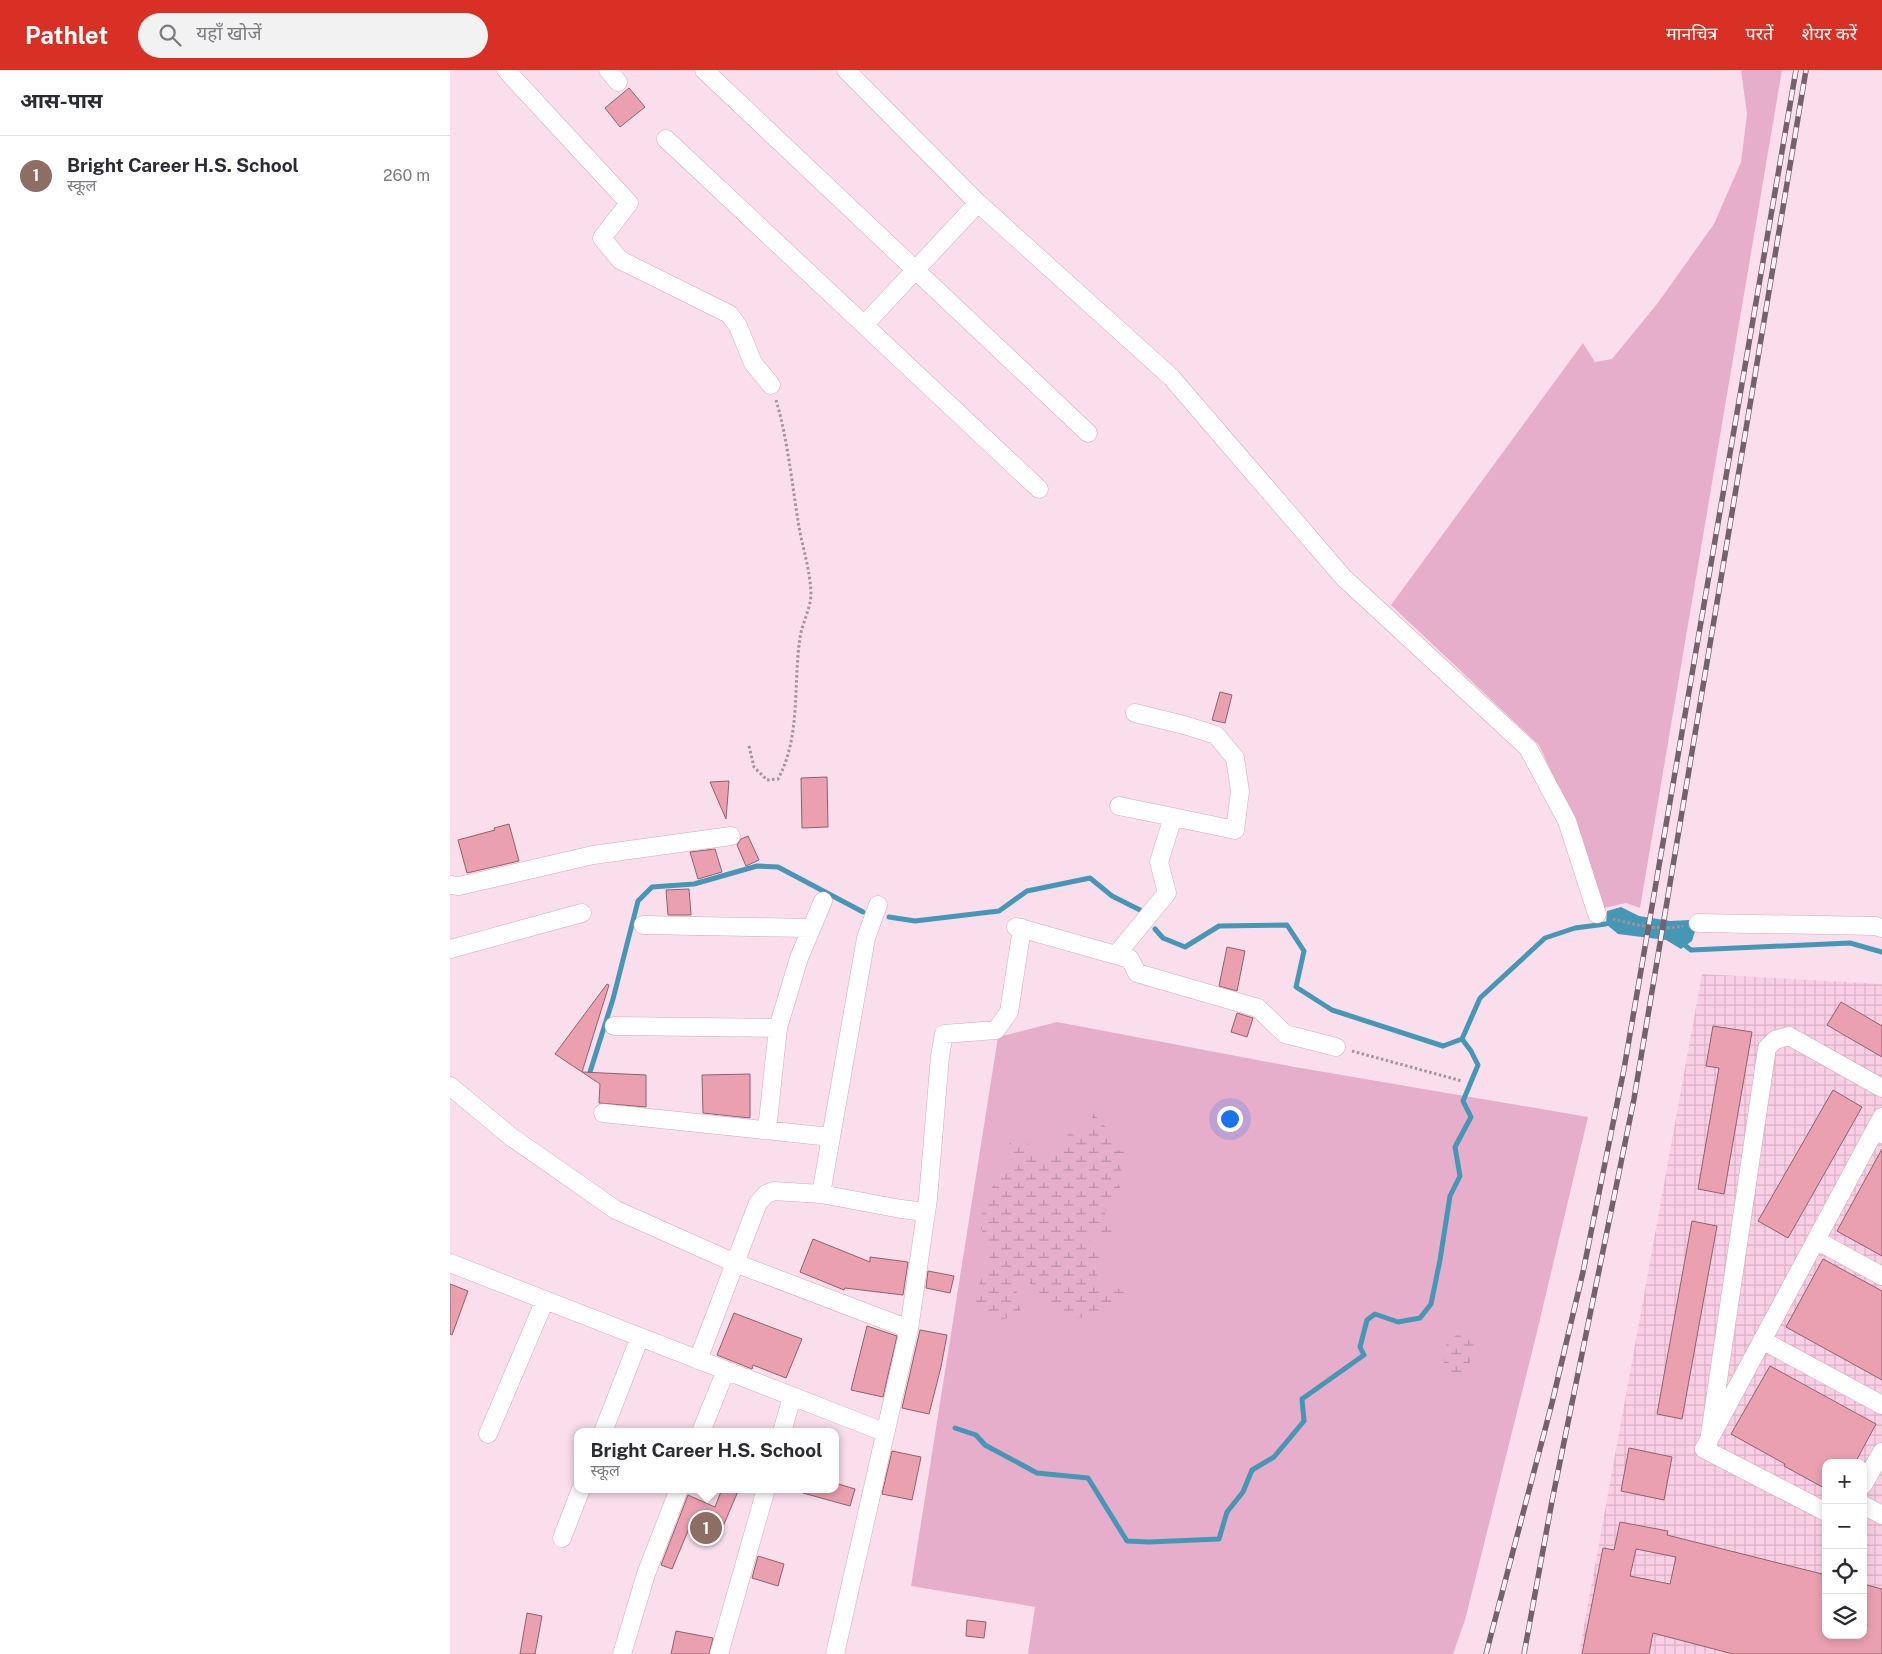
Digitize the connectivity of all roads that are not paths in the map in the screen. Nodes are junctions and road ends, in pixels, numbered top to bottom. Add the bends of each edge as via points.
1 (506, 70) edge
2 (704, 70) edge
3 (846, 70) edge
4 (666, 139) dead end
5 (978, 203) junction
6 (915, 270) junction
7 (864, 325) junction
8 (771, 385) road end
9 (1088, 433) dead end
10 (1038, 489) dead end
11 (1134, 713) dead end
12 (1119, 806) dead end
13 (1173, 817) junction
14 (731, 836) dead end
15 (450, 885) edge
16 (823, 901) dead end
17 (878, 905) dead end
18 (582, 913) dead end
19 (1596, 914) road end
20 (1698, 923) road end
21 (643, 925) dead end
22 (812, 928) junction
23 (1882, 928) edge
24 (450, 949) edge
25 (1116, 955) junction
26 (614, 1026) dead end
27 (778, 1028) junction
28 (1336, 1047) road end
29 (450, 1086) edge
30 (1882, 1088) edge
31 (603, 1112) dead end
32 (1880, 1127) edge
33 (766, 1130) junction
34 (831, 1137) junction
35 (821, 1194) junction
36 (926, 1212) junction
37 (1816, 1240) junction
38 (450, 1263) edge
39 (735, 1263) junction
40 (1882, 1276) edge
41 (545, 1300) junction
42 (909, 1329) junction
43 (640, 1337) junction
44 (1762, 1340) junction
45 (698, 1360) junction
46 (726, 1370) junction
47 (792, 1397) junction
48 (1882, 1405) edge
49 (605, 1428) edge
50 (703, 1428) edge
51 (783, 1428) edge
52 (884, 1432) junction
53 (488, 1434) dead end
54 (1709, 1441) junction
55 (1882, 1452) edge
56 (1867, 1478) edge
57 (579, 1493) edge
58 (677, 1493) edge
59 (765, 1493) edge
60 (1867, 1507) edge
61 (1822, 1510) edge
62 (1882, 1515) edge
63 (562, 1538) dead end
64 (622, 1654) edge
65 (719, 1654) edge
66 (835, 1654) edge

1 - 8 street via 630,204 602,238 620,260 729,314 738,326 752,363
2 - 6 street
3 - 5 street
4 - 7 street
5 - 6 street
5 - 19 street via 1171,377 1343,577 1528,748 1567,821
6 - 7 street
6 - 9 street
7 - 10 street
11 - 13 street via 1216,735 1235,758 1240,791 1235,830
12 - 13 street
13 - 25 street via 1159,862 1167,894
14 - 15 street via 593,855 459,886
16 - 22 street
17 - 34 street via 866,938
18 - 24 street
20 - 23 street
21 - 22 street
22 - 27 street via 799,958
25 - 28 street via 1130,958 1137,973 1258,1008 1286,1034
25 - 36 street via 1019,927 1009,1012 1005,1018 996,1030 944,1034
26 - 27 street
27 - 33 street
29 - 39 street via 510,1136 616,1210
30 - 54 street via 1789,1036 1775,1040 1767,1048
31 - 33 street
32 - 37 street
33 - 34 street
34 - 35 street
35 - 36 street
35 - 39 street via 774,1191 766,1194 758,1203
36 - 42 street
37 - 40 street
37 - 44 street
38 - 41 street
39 - 42 street
39 - 45 street
41 - 43 street
41 - 53 street
42 - 52 street
43 - 45 street
43 - 49 street
44 - 48 street
44 - 54 street
45 - 46 street
46 - 47 street
46 - 50 street
47 - 51 street
47 - 52 street
52 - 66 street
54 - 61 street via 1704,1449
55 - 56 street
57 - 63 street
58 - 64 street via 646,1574
59 - 65 street
60 - 62 street

